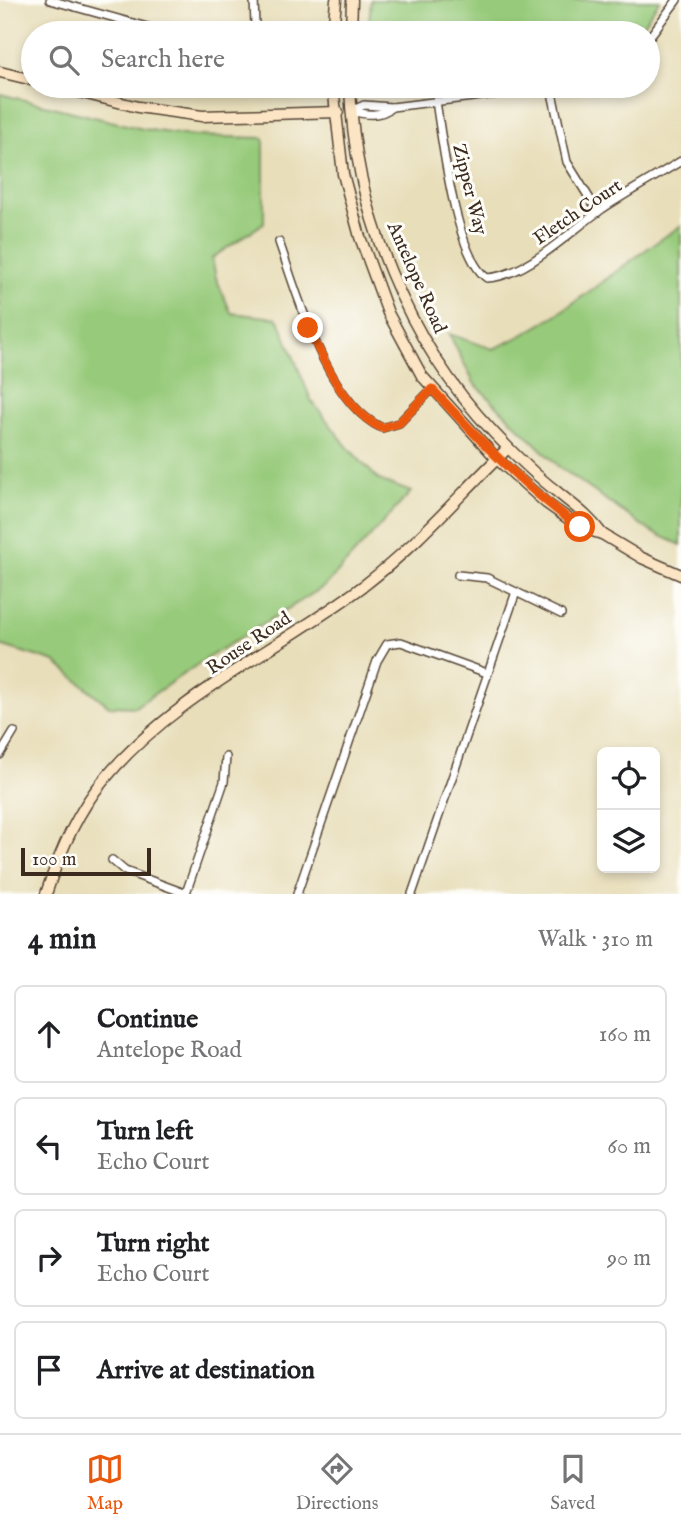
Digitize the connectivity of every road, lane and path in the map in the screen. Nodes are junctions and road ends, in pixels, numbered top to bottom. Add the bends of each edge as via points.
1 (50, 0) edge
2 (254, 0) edge
3 (336, 0) edge
4 (352, 0) edge
5 (677, 0) edge
6 (126, 21) edge
7 (255, 21) edge
8 (334, 21) edge
9 (351, 21) edge
10 (660, 23) edge
11 (0, 72) edge
12 (21, 77) edge
13 (102, 98) edge
14 (333, 98) edge
15 (350, 98) edge
16 (463, 98) edge
17 (553, 98) edge
18 (436, 101) junction
19 (351, 111) junction
20 (334, 112) junction
21 (681, 161) edge
22 (598, 212) junction
23 (279, 242) dead end
24 (487, 278) joint
25 (432, 389) junction
26 (509, 448) junction
27 (497, 459) junction
28 (602, 534) junction
29 (458, 575) dead end
30 (681, 575) edge
31 (516, 592) junction
32 (561, 614) dead end
33 (487, 673) junction
34 (14, 733) dead end
35 (0, 755) edge
36 (226, 757) dead end
37 (112, 860) dead end
38 (46, 894) edge
39 (187, 894) edge
40 (298, 894) edge
41 (412, 894) edge

1 - 6 street
2 - 7 street
3 - 8 street
4 - 9 street
5 - 10 street
11 - 12 street
13 - 20 street via 202,116
14 - 20 street
15 - 19 street
16 - 18 street
17 - 22 street via 567,162
18 - 19 street via 392,107 384,113
18 - 24 street, Zipper Way via 460,225 475,267
19 - 20 street
19 - 26 street, Antelope Road via 365,193 381,247 412,317 450,380
20 - 25 street, Antelope Road via 342,174 372,274 401,342
21 - 22 street, Fletch Court
22 - 24 street, Fletch Court via 539,256 504,275
23 - 25 street via 308,328 329,371 362,415 382,428 399,423
25 - 27 street, Antelope Road
26 - 27 street, Rouse Road
26 - 28 street, Antelope Road via 587,513
27 - 28 street, Antelope Road via 546,503 580,527
27 - 38 street, Rouse Road via 365,585 149,732 102,782 72,828
28 - 30 street, Antelope Road
29 - 31 street via 486,578
31 - 32 street
31 - 33 street
33 - 40 street via 401,642 387,644 377,661
33 - 41 street
34 - 35 street
36 - 39 street via 224,782
37 - 39 street via 125,870

